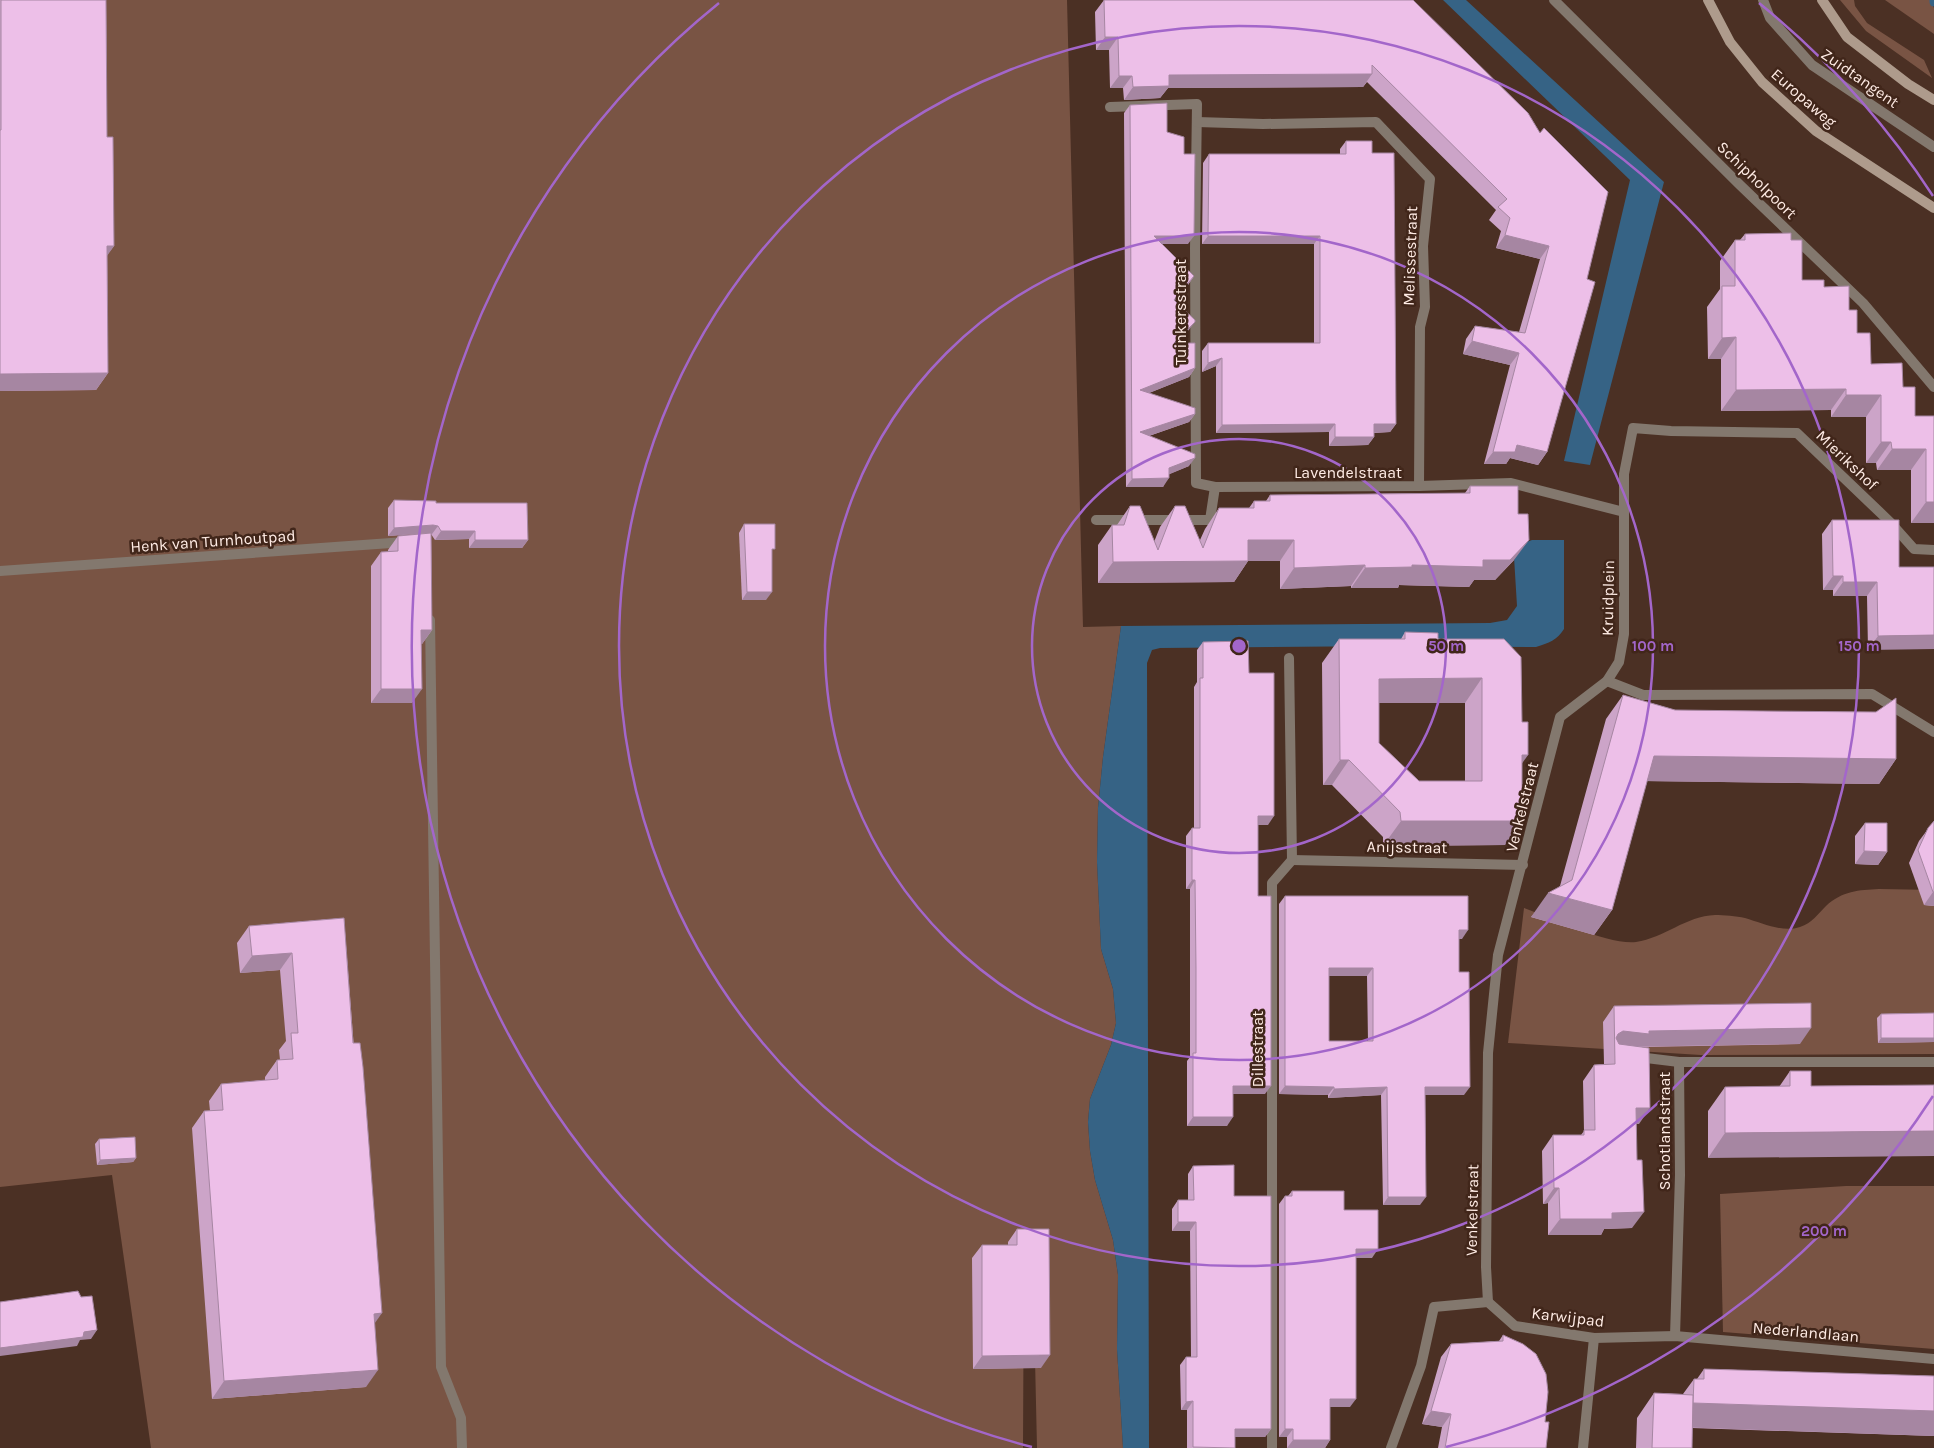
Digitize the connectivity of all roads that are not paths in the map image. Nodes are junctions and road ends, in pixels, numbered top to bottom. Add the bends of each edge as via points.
1 (1554, 0) edge
2 (1708, 0) edge
3 (1762, 0) edge
4 (1822, 0) edge
5 (1934, 100) edge
6 (1110, 107) dead end
7 (1197, 122) junction
8 (1934, 147) edge
9 (1934, 208) edge
10 (1934, 387) edge
11 (1633, 428) joint
12 (1419, 486) junction
13 (1216, 487) junction
14 (1624, 512) junction
15 (1096, 520) dead end
16 (419, 541) edge
17 (1934, 550) edge
18 (0, 571) edge
19 (430, 610) edge
20 (1289, 658) dead end
21 (1607, 681) junction
22 (1934, 732) edge
23 (1292, 860) junction
24 (1522, 865) junction
25 (1631, 1056) edge
26 (1679, 1062) junction
27 (1934, 1062) edge
28 (1488, 1302) junction
29 (1675, 1336) junction
30 (1594, 1338) junction
31 (1934, 1358) edge
32 (462, 1448) edge
33 (1272, 1448) edge
34 (1390, 1448) edge
35 (1583, 1448) edge

1 - 10 street, Schipholpoort via 1863,303
2 - 9 main road, Europaweg via 1730,42 1762,82 1816,131
3 - 8 street, Zuidtangent via 1770,18 1812,65
4 - 5 main road via 1847,37
6 - 7 street via 1197,104
7 - 12 street, Melissestraat via 1376,122 1430,179 1423,246 1425,307 1420,327
7 - 13 street, Tuinkersstraat via 1196,483
11 - 14 street, Kruidplein via 1624,474
11 - 17 street, Mierikshof via 1797,433 1914,549
12 - 13 street, Lavendelstraat
12 - 14 street, Lavendelstraat via 1511,483
13 - 15 street via 1210,520
14 - 21 street, Kruidplein via 1624,634 1619,662
16 - 18 street, Henk van Turnhoutpad
19 - 32 street via 441,1367 461,1418
20 - 23 street
21 - 22 street via 1643,695 1872,694
21 - 24 street, Venkelstraat via 1560,717
23 - 24 street, Anijsstraat
23 - 33 street, Dillestraat via 1272,883
24 - 28 street, Venkelstraat via 1498,954 1488,1054
25 - 26 street
26 - 27 street, Schotlandstraat
26 - 29 street, Schotlandstraat via 1680,1175
28 - 30 street, Karwijpad via 1515,1326
28 - 34 street via 1434,1307 1421,1366
29 - 30 street, Karwijpad
29 - 31 street, Nederlandlaan
30 - 35 street

